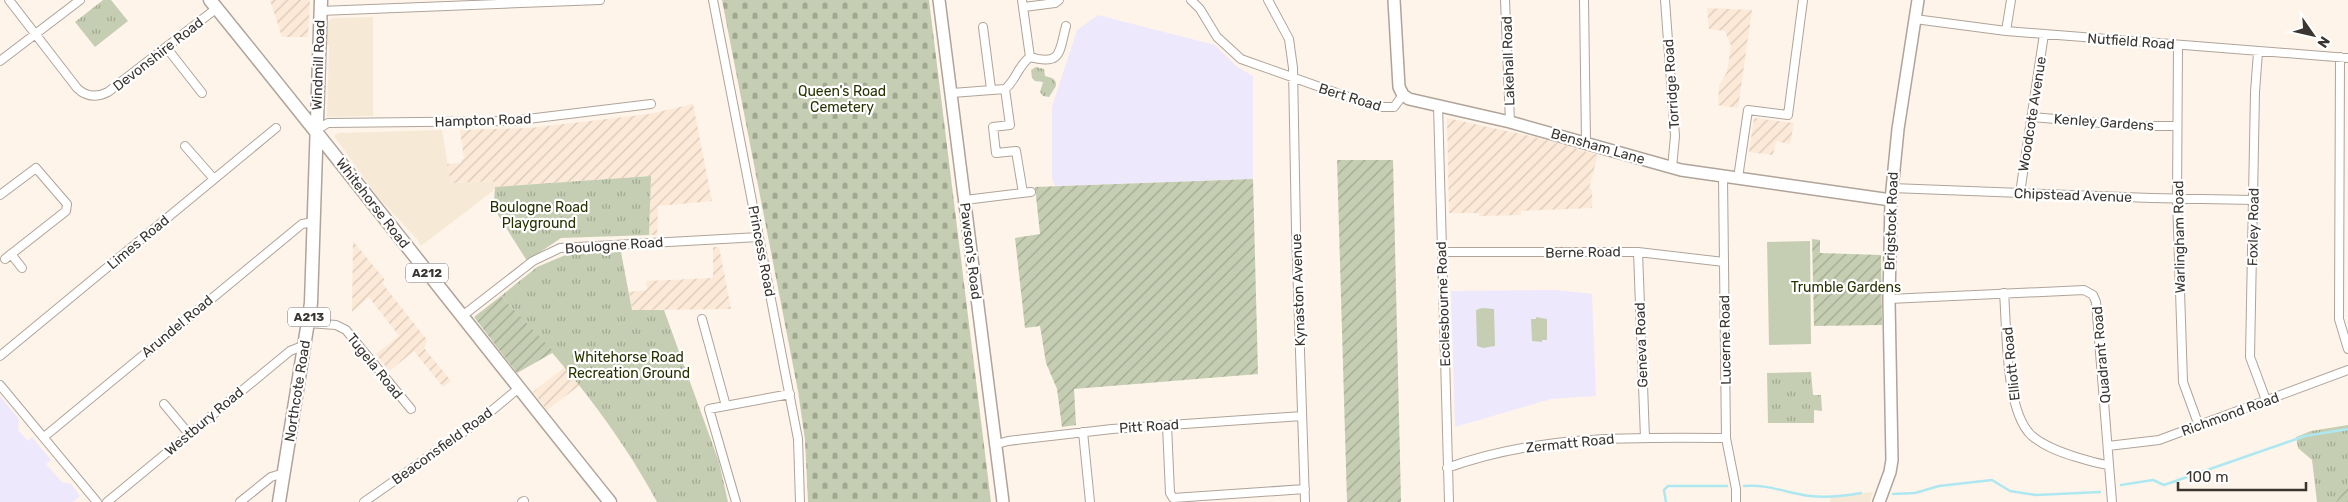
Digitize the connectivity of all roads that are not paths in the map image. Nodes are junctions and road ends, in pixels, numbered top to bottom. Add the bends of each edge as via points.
1 (9, 0) edge
2 (80, 0) edge
3 (600, 0) edge
4 (714, 0) edge
5 (939, 0) edge
6 (1059, 0) edge
7 (1191, 0) edge
8 (1268, 0) edge
9 (1394, 0) edge
10 (1505, 0) edge
11 (1584, 0) edge
12 (1665, 0) edge
13 (1803, 0) edge
14 (1918, 0) edge
15 (2011, 0) edge
16 (1023, 3) edge
17 (213, 4) edge
18 (321, 6) edge
19 (1915, 19) junction
20 (1066, 26) dead end
21 (984, 27) dead end
22 (2006, 31) junction
23 (35, 34) junction
24 (2044, 34) junction
25 (2178, 45) junction
26 (166, 48) junction
27 (2258, 52) junction
28 (1030, 57) junction
29 (2344, 57) edge
30 (0, 61) edge
31 (1293, 78) junction
32 (991, 89) junction
33 (1005, 89) junction
34 (202, 93) dead end
35 (952, 93) junction
36 (1403, 95) junction
37 (651, 104) dead end
38 (1438, 105) junction
39 (2032, 117) junction
40 (1510, 122) junction
41 (2176, 126) junction
42 (276, 128) dead end
43 (316, 130) junction
44 (1586, 142) junction
45 (185, 146) dead end
46 (336, 156) junction
47 (315, 161) junction
48 (1672, 168) junction
49 (1723, 177) junction
50 (1738, 178) junction
51 (214, 179) junction
52 (1031, 192) dead end
53 (1022, 193) junction
54 (2020, 193) junction
55 (1891, 194) junction
56 (0, 195) edge
57 (2177, 199) junction
58 (965, 200) junction
59 (2254, 200) junction
60 (314, 222) junction
61 (759, 237) junction
62 (1442, 252) junction
63 (1638, 252) junction
64 (1724, 262) junction
65 (22, 268) dead end
66 (2338, 268) junction
67 (2348, 269) edge
68 (2004, 294) junction
69 (1889, 298) junction
70 (461, 317) junction
71 (702, 319) dead end
72 (308, 323) junction
73 (305, 345) junction
74 (2348, 349) edge
75 (0, 356) edge
76 (2348, 370) edge
77 (0, 385) edge
78 (519, 388) junction
79 (790, 394) junction
80 (2266, 400) junction
81 (164, 404) dead end
82 (726, 406) junction
83 (410, 409) dead end
84 (1302, 416) junction
85 (1167, 425) junction
86 (2199, 426) junction
87 (1083, 432) junction
88 (190, 434) junction
89 (44, 437) junction
90 (1645, 438) junction
91 (1726, 438) junction
92 (997, 444) junction
93 (2108, 446) junction
94 (2109, 465) junction
95 (1447, 468) junction
96 (284, 474) junction
97 (1305, 489) junction
98 (97, 502) edge
99 (107, 502) edge
100 (240, 502) edge
101 (279, 502) edge
102 (364, 502) edge
103 (610, 502) edge
104 (736, 502) edge
105 (800, 502) edge
106 (1003, 502) edge
107 (1090, 502) edge
108 (1306, 502) edge
109 (1449, 502) edge
110 (1736, 502) edge
111 (1879, 502) edge
112 (2112, 502) edge

1 - 23 street, Devonshire Road
2 - 23 street
3 - 18 street
4 - 61 street, Princess Road
5 - 35 street, Pawson's Road
6 - 16 street via 1055,3
7 - 31 street via 1232,53
8 - 31 street, Kynaston Avenue via 1289,39
9 - 36 street via 1398,83
10 - 40 street, Lakehall Road
11 - 44 street
12 - 48 street, Torridge Road via 1675,136
13 - 50 street via 1788,115 1748,110
14 - 19 street, Brigstock Road
15 - 22 street
16 - 28 street
17 - 26 street, Devonshire Road
17 - 43 main road, Whitehorse Road / A212
18 - 43 main road, Windmill Road / A213
19 - 22 street, Nutfield Road
19 - 55 street, Brigstock Road
20 - 28 street via 1054,59 1043,61
21 - 32 street
22 - 24 street, Nutfield Road
23 - 26 street, Devonshire Road via 77,88 91,96 108,92
23 - 30 street
24 - 25 street, Nutfield Road
24 - 39 street, Woodcote Avenue
25 - 27 street, Nutfield Road
25 - 41 street, Warlingham Road
26 - 34 street
27 - 29 street, Nutfield Road
27 - 59 street, Foxley Road
28 - 33 street via 1019,66 1014,80
29 - 66 street
31 - 36 street, Bert Road via 1379,107 1394,107
31 - 84 street, Kynaston Avenue
32 - 33 street
32 - 35 street
33 - 53 street via 1010,125 993,127 996,153 1016,151
35 - 58 street, Pawson's Road
36 - 38 street, Bensham Lane
37 - 43 street, Hampton Road via 512,121 328,124
38 - 40 street, Bensham Lane
38 - 62 street, Ecclesbourne Road
39 - 41 street, Kenley Gardens
39 - 54 street, Woodcote Avenue
40 - 44 street, Bensham Lane
41 - 57 street, Warlingham Road
42 - 51 street, Limes Road
43 - 46 main road, Whitehorse Road / A212
43 - 47 main road, Northcote Road / A213
44 - 48 street, Bensham Lane
45 - 51 street
46 - 47 main road via 330,160
46 - 70 main road, Whitehorse Road / A212
47 - 60 main road, Northcote Road / A213
48 - 49 street, Bensham Lane
49 - 50 street, Bensham Lane
49 - 64 street, Lucerne Road
50 - 55 street, Bensham Lane
51 - 75 street, Limes Road
52 - 53 street
53 - 58 street
54 - 55 street, Chipstead Avenue
54 - 57 street, Chipstead Avenue
55 - 69 street, Brigstock Road
56 - 65 street via 36,168 67,204 66,211 8,257
57 - 59 street, Chipstead Avenue
57 - 86 street, Warlingham Road via 2182,382
58 - 92 street, Pawson's Road
59 - 80 street, Foxley Road via 2250,357
60 - 72 main road, Northcote Road / A213
60 - 89 street, Arundel Road via 302,224
61 - 70 street, Boulogne Road via 560,248 533,261
61 - 79 street, Princess Road
62 - 63 street, Berne Road
62 - 95 street, Ecclesbourne Road
63 - 64 street, Berne Road
63 - 90 street, Geneva Road
64 - 91 street, Lucerne Road
66 - 67 street
66 - 74 street via 2339,318
68 - 69 street, Quadrant Road
68 - 93 street, Quadrant Road via 2084,290 2093,294
68 - 94 street, Elliott Road via 2013,398 2020,420 2031,435 2048,446
69 - 111 street, Brigstock Road via 1892,460
70 - 78 main road, Whitehorse Road / A212
71 - 82 street
72 - 73 main road, Northcote Road / A213
72 - 83 street, Tugela Road via 346,330
73 - 88 street, Westbury Road via 290,351
73 - 96 main road, Northcote Road / A213
76 - 80 street, Richmond Road
77 - 89 street
78 - 102 street, Beaconsfield Road via 478,422
78 - 103 main road, Whitehorse Road / A212
79 - 82 street
79 - 105 street, Princess Road via 798,438
80 - 86 street, Richmond Road
81 - 88 street
82 - 104 street via 709,409
84 - 85 street, Pitt Road
84 - 97 street, Kynaston Avenue
85 - 87 street, Pitt Road
85 - 97 street via 1170,493 1173,498
86 - 93 street, Richmond Road via 2159,440
87 - 92 street, Pitt Road
87 - 107 street
88 - 99 street, Westbury Road
89 - 98 street
90 - 91 street, Zermatt Road
90 - 95 street, Zermatt Road via 1598,438 1516,448
91 - 110 street, Lucerne Road
92 - 106 street, Pawson's Road via 995,449
93 - 94 street, Quadrant Road
94 - 112 street, Quadrant Road
95 - 109 street, Ecclesbourne Road
96 - 100 street via 271,477
96 - 101 main road, Northcote Road / A213
97 - 108 street, Kynaston Avenue

